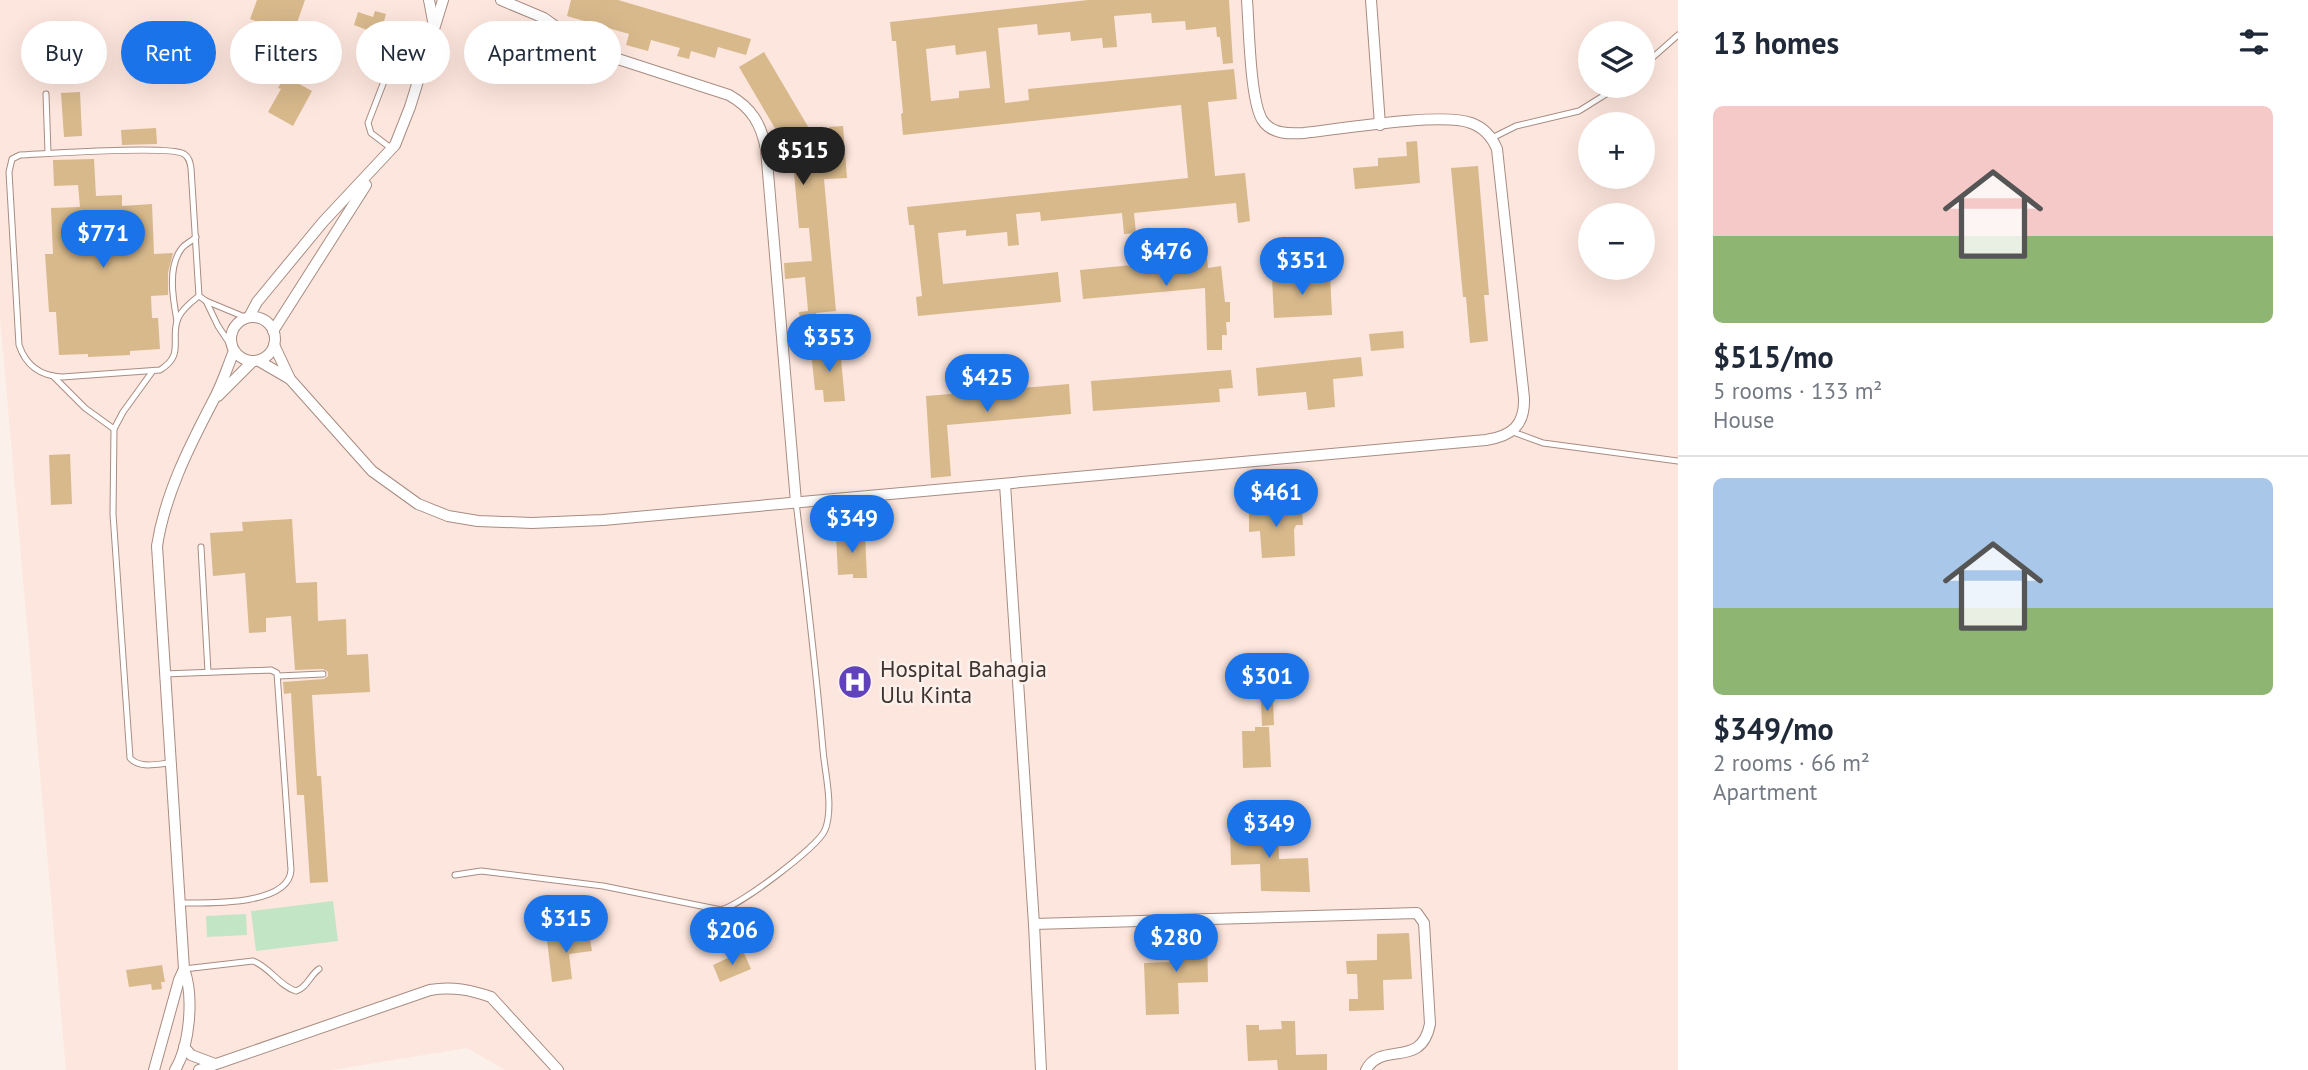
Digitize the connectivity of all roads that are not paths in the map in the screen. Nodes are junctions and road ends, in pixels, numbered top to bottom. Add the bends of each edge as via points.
1 (429, 0) edge
2 (443, 0) edge
3 (501, 0) edge
4 (1247, 0) edge
5 (1371, 0) edge
6 (432, 21) edge
7 (436, 21) edge
8 (1678, 35) edge
9 (1655, 55) edge
10 (383, 84) edge
11 (416, 84) edge
12 (46, 94) dead end
13 (1600, 98) edge
14 (1380, 125) junction
15 (1492, 138) junction
16 (392, 149) junction
17 (48, 153) junction
18 (376, 167) junction
19 (196, 237) junction
20 (198, 296) junction
21 (206, 301) junction
22 (248, 318) junction
23 (177, 321) junction
24 (273, 331) junction
25 (274, 345) junction
26 (233, 349) junction
27 (255, 361) junction
28 (153, 371) junction
29 (53, 376) junction
30 (290, 379) junction
31 (214, 400) junction
32 (114, 429) junction
33 (1513, 432) junction
34 (1678, 461) edge
35 (1005, 484) junction
36 (796, 502) junction
37 (201, 547) dead end
38 (208, 672) junction
39 (164, 674) junction
40 (323, 674) dead end
41 (278, 676) junction
42 (170, 764) junction
43 (455, 875) dead end
44 (180, 903) junction
45 (1034, 924) junction
46 (184, 969) junction
47 (319, 969) dead end
48 (184, 1047) junction
49 (215, 1065) junction
50 (154, 1070) edge
51 (175, 1070) edge
52 (199, 1070) edge
53 (558, 1070) edge
54 (1041, 1070) edge
55 (1366, 1070) edge

1 - 6 street
2 - 7 street
3 - 36 street via 544,18 587,49 729,95 756,119 766,149
4 - 14 street via 1255,97 1270,128 1292,134
5 - 14 street
8 - 9 lane
10 - 16 lane via 368,123 371,134
11 - 16 street
12 - 17 lane
13 - 15 lane via 1579,111 1516,126
14 - 15 street via 1456,119 1483,129
15 - 33 street via 1497,149 1524,398 1522,417
16 - 18 street
17 - 19 lane via 181,152 190,160
17 - 29 lane via 15,157 9,172 19,345 31,365
18 - 22 street via 315,232
18 - 24 street
19 - 20 lane
19 - 23 lane via 181,248 174,266 172,297
20 - 21 lane
20 - 23 lane
21 - 22 lane
21 - 26 lane
22 - 24 street via 264,320
22 - 26 street via 233,329
23 - 28 lane via 176,352 169,365
24 - 25 street
25 - 27 street via 266,357
25 - 30 street
26 - 27 street via 239,357
26 - 31 street
27 - 30 street
27 - 31 street
28 - 29 lane
28 - 32 lane
29 - 32 lane
30 - 36 street via 372,471 418,504 448,516 532,523
31 - 39 street via 184,459 160,526
32 - 42 lane via 113,514 129,753 138,764
33 - 34 lane via 1543,443
33 - 35 street via 1486,440
35 - 36 street
35 - 45 street
36 - 43 lane via 828,806 825,829 815,845 737,904 721,910 603,886 494,872
37 - 38 lane
38 - 39 lane
38 - 41 lane via 271,670
39 - 42 street
40 - 41 lane
41 - 44 lane via 291,876 284,887 266,896
42 - 44 street
44 - 46 street
45 - 54 street
45 - 55 street via 1417,913 1424,923 1428,1034 1412,1052 1380,1057
46 - 47 lane via 253,961 296,991
46 - 48 street via 190,995
46 - 50 street
48 - 49 street
48 - 51 street
49 - 52 street
49 - 53 street via 430,990 451,988 491,997

